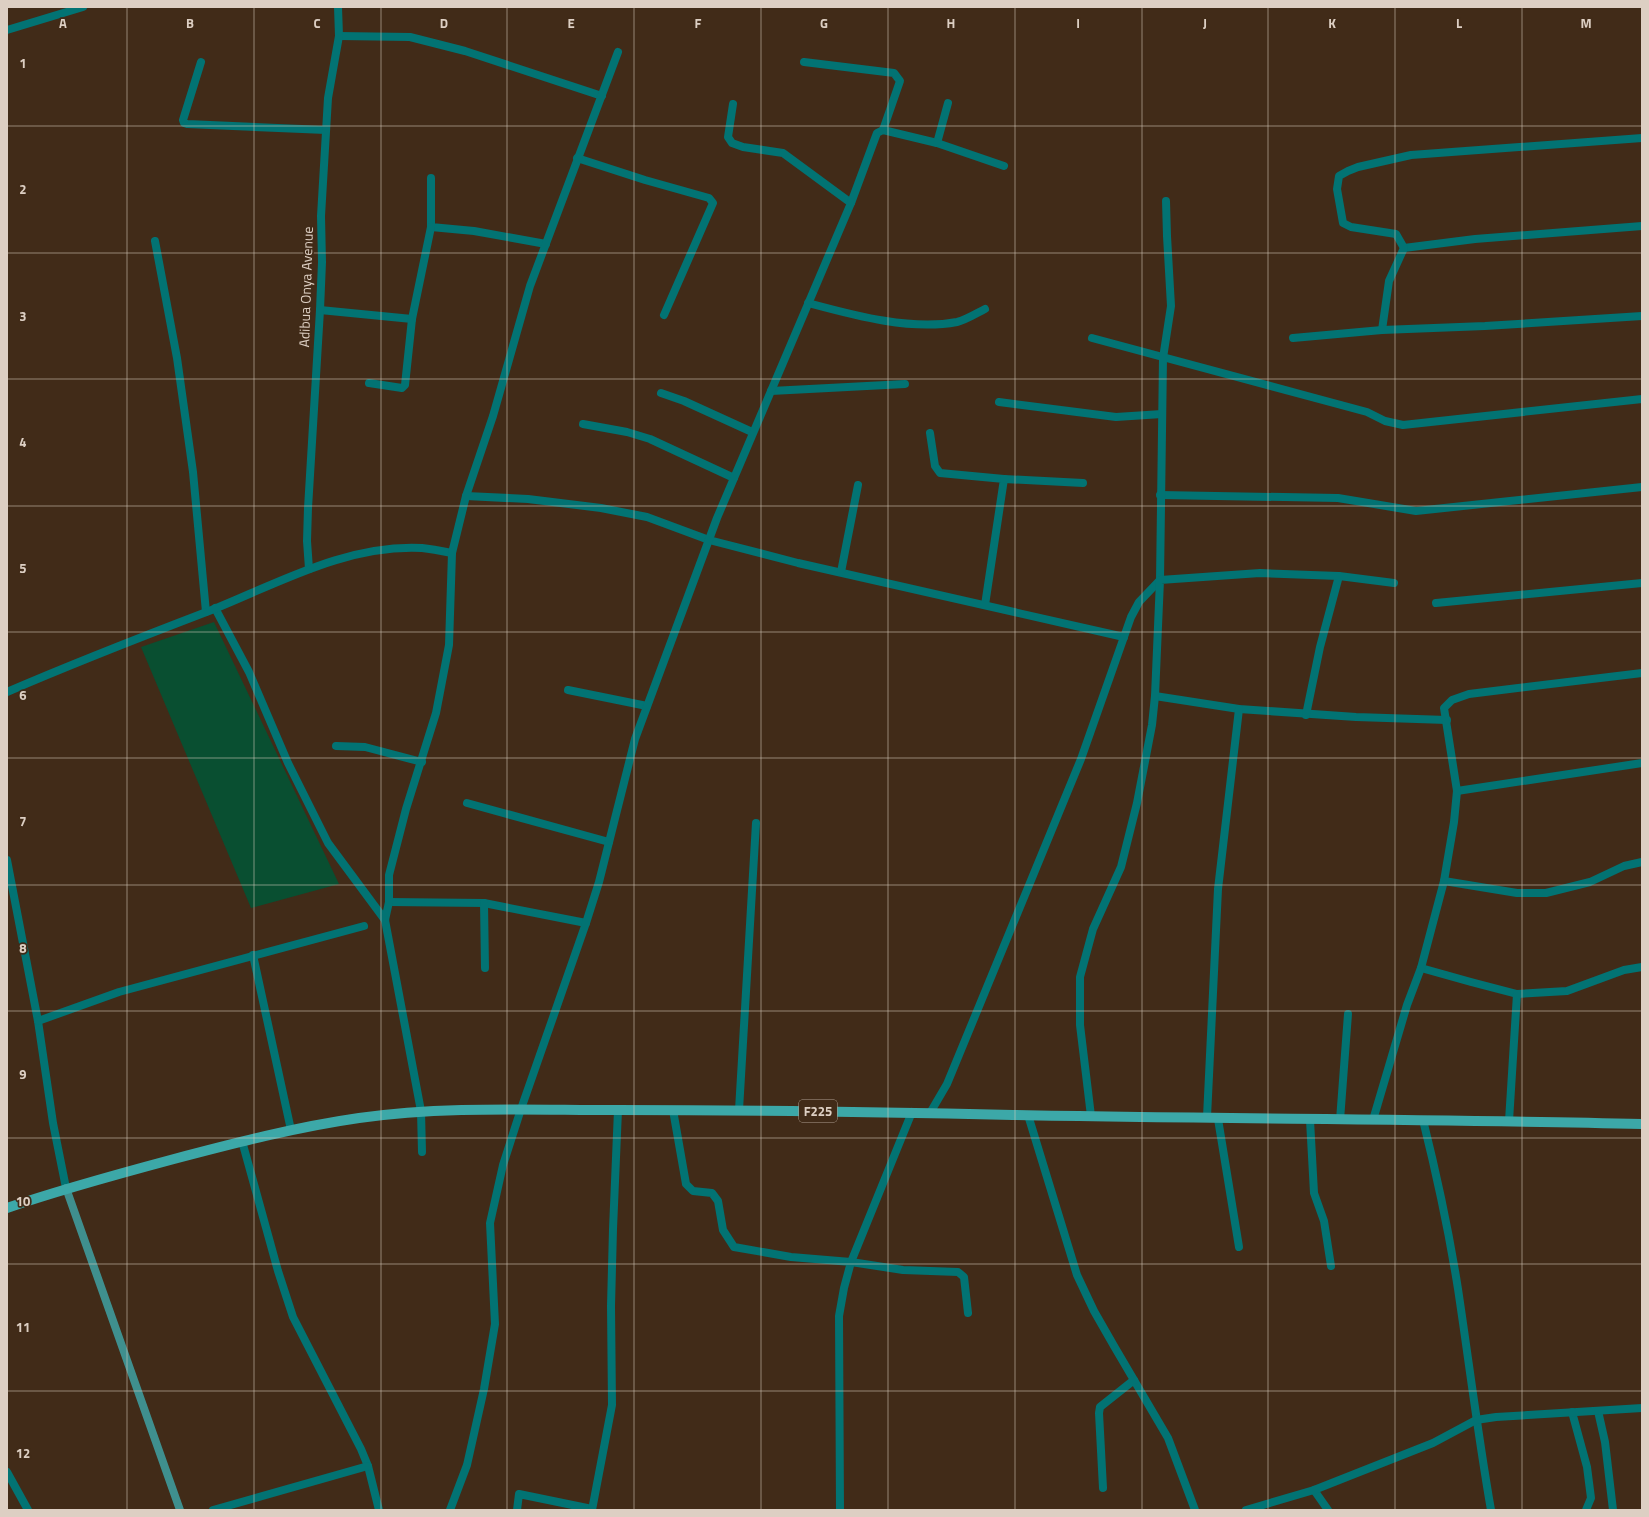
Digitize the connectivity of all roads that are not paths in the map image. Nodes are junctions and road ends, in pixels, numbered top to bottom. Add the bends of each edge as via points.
1 (83, 7) edge
2 (338, 7) edge
3 (7, 30) edge
4 (339, 36) junction
5 (618, 52) dead end
6 (201, 62) dead end
7 (804, 62) dead end
8 (602, 96) junction
9 (948, 103) dead end
10 (733, 104) dead end
11 (326, 130) junction
12 (883, 130) junction
13 (1642, 138) edge
14 (937, 143) junction
15 (578, 158) junction
16 (1004, 166) dead end
17 (431, 178) dead end
18 (1166, 201) dead end
19 (851, 203) junction
20 (1642, 226) edge
21 (431, 227) junction
22 (156, 241) dead end
23 (546, 244) junction
24 (1404, 248) junction
25 (808, 303) junction
26 (985, 309) dead end
27 (320, 310) junction
28 (664, 315) dead end
29 (1642, 316) edge
30 (412, 319) junction
31 (1382, 330) junction
32 (1092, 338) dead end
33 (1293, 338) dead end
34 (1163, 358) junction
35 (369, 383) dead end
36 (905, 384) dead end
37 (771, 391) junction
38 (661, 392) dead end
39 (1642, 399) edge
40 (999, 402) dead end
41 (1162, 414) junction
42 (583, 424) dead end
43 (752, 432) junction
44 (930, 433) dead end
45 (734, 478) junction
46 (1004, 479) junction
47 (1083, 483) dead end
48 (858, 485) dead end
49 (1642, 487) edge
50 (1160, 495) junction
51 (466, 496) junction
52 (709, 540) junction
53 (452, 553) junction
54 (309, 569) junction
55 (841, 572) junction
56 (1339, 576) junction
57 (1160, 580) junction
58 (1394, 583) dead end
59 (1642, 583) edge
60 (1436, 603) dead end
61 (985, 604) junction
62 (215, 608) junction
63 (206, 612) junction
64 (1124, 637) junction
65 (1642, 673) edge
66 (568, 690) dead end
67 (7, 692) edge
68 (1155, 696) junction
69 (647, 706) junction
70 (1239, 709) junction
71 (1306, 715) junction
72 (1447, 720) junction
73 (336, 746) dead end
74 (422, 762) junction
75 (1642, 763) edge
76 (1457, 791) junction
77 (467, 803) dead end
78 (756, 823) dead end
79 (609, 842) junction
80 (7, 860) edge
81 (1642, 862) edge
82 (1444, 881) junction
83 (389, 902) junction
84 (484, 903) junction
85 (385, 920) junction
86 (586, 923) junction
87 (364, 926) dead end
88 (253, 955) junction
89 (1642, 967) edge
90 (485, 968) dead end
91 (1421, 968) junction
92 (1517, 994) junction
93 (1348, 1014) dead end
94 (38, 1021) junction
95 (520, 1109) junction
96 (618, 1110) junction
97 (673, 1110) junction
98 (739, 1110) junction
99 (421, 1111) junction
100 (912, 1112) junction
101 (930, 1113) junction
102 (1028, 1115) junction
103 (1091, 1116) junction
104 (1207, 1117) junction
105 (1218, 1119) junction
106 (1310, 1120) junction
107 (1340, 1120) junction
108 (1373, 1120) junction
109 (1423, 1120) junction
110 (1509, 1121) junction
111 (1642, 1124) edge
112 (291, 1130) junction
113 (242, 1141) junction
114 (422, 1152) dead end
115 (66, 1188) junction
116 (7, 1208) edge
117 (1238, 1247) dead end
118 (850, 1262) junction
119 (1331, 1266) dead end
120 (968, 1313) dead end
121 (1134, 1380) junction
122 (1642, 1408) edge
123 (1598, 1411) junction
124 (1572, 1412) junction
125 (1476, 1420) junction
126 (368, 1466) junction
127 (7, 1472) edge
128 (1103, 1488) dead end
129 (1314, 1490) junction
130 (28, 1510) edge
131 (180, 1510) edge
132 (213, 1510) edge
133 (379, 1510) edge
134 (450, 1510) edge
135 (517, 1510) edge
136 (592, 1510) edge
137 (840, 1510) edge
138 (1196, 1510) edge
139 (1246, 1510) edge
140 (1328, 1510) edge
141 (1490, 1510) edge
142 (1586, 1510) edge
143 (1613, 1510) edge

1 - 3 street
2 - 4 street, Adibua Onya Avenue
4 - 8 street via 410,37 466,51
4 - 11 street, Adibua Onya Avenue via 328,98
5 - 8 street
6 - 11 street via 184,123
7 - 12 street via 894,73 900,81
8 - 15 street
9 - 14 street
10 - 19 street via 728,137 732,143 743,148 783,153
11 - 27 street, Adibua Onya Avenue via 321,216
12 - 14 street
12 - 19 street via 878,133
13 - 24 street via 1411,156 1358,167 1339,176 1337,189 1344,222 1351,227 1396,234
14 - 16 street
15 - 23 street
15 - 28 street via 709,198 713,203
17 - 21 street
18 - 34 street via 1171,306
19 - 25 street
20 - 24 street via 1475,239
21 - 23 street via 474,231
21 - 30 street
22 - 63 street via 177,358 192,464
23 - 51 street via 530,286 494,416
24 - 31 street via 1389,281
25 - 26 street via 856,316 923,325 958,322
25 - 37 street
27 - 30 street
27 - 54 street, Adibua Onya Avenue via 308,508
29 - 31 street
30 - 35 street via 406,384 402,388
31 - 33 street
32 - 34 street
34 - 39 street via 1367,412 1385,421 1403,425
34 - 41 street
36 - 37 street
37 - 43 street
38 - 43 street
40 - 41 street via 1116,417
41 - 50 street
42 - 45 street via 650,439
43 - 45 street
44 - 46 street via 935,466 940,473
45 - 52 street
46 - 47 street
46 - 61 street
48 - 55 street
49 - 50 street via 1416,511 1338,498
50 - 57 street
51 - 52 street via 528,499 601,508 647,517
51 - 53 street
52 - 55 street
52 - 69 street
53 - 54 street via 423,548 395,548 359,554
53 - 74 street via 449,645 436,713
54 - 62 street
55 - 61 street
56 - 57 street via 1260,573
56 - 58 street
56 - 71 street via 1320,647
57 - 64 street via 1139,602
57 - 68 street
59 - 60 street
61 - 64 street
62 - 63 street
62 - 85 street via 249,672 288,762 328,843
63 - 67 street via 81,660
64 - 101 street via 1078,766 947,1084
65 - 72 street via 1469,694 1452,700 1444,708
66 - 69 street
68 - 70 street
68 - 103 street via 1152,725 1121,867 1093,929 1080,977 1080,1025
69 - 79 street via 635,739
70 - 71 street
70 - 104 street via 1218,889
71 - 72 street
72 - 76 street
73 - 74 street via 365,747
74 - 83 street via 397,841 389,875
75 - 76 street
76 - 82 street
77 - 79 street
78 - 98 street
79 - 86 street
80 - 94 street
81 - 82 street via 1624,866 1590,882 1546,893 1517,893
82 - 91 street
83 - 84 street
83 - 85 street
84 - 86 street
84 - 90 street
85 - 99 street
86 - 95 street
87 - 88 street
88 - 94 street via 119,992
88 - 112 street
89 - 92 street via 1624,970 1567,991
91 - 92 street
91 - 108 street via 1407,1005
92 - 110 street
93 - 107 street
94 - 115 street via 53,1123
95 - 96 main road, F225
95 - 99 main road, F225
95 - 134 street via 503,1165 490,1223 495,1324 484,1390 466,1465
96 - 97 main road, F225
96 - 136 street via 611,1306 612,1405
97 - 98 main road, F225
97 - 118 street via 686,1184 693,1191 712,1193 718,1201 723,1230 734,1247 791,1257
98 - 100 main road, F225
99 - 112 main road, F225 via 359,1118
99 - 114 street
100 - 101 main road, F225
100 - 118 street
101 - 102 main road, F225
102 - 103 main road, F225
102 - 121 street via 1077,1275 1094,1311
103 - 104 main road, F225
104 - 105 main road, F225
105 - 106 main road, F225
105 - 117 street
106 - 107 main road, F225
106 - 119 street via 1314,1192 1324,1221
107 - 108 main road, F225
108 - 109 main road, F225
109 - 110 main road, F225
109 - 125 street via 1458,1288
110 - 111 main road, F225
112 - 113 main road, F225
113 - 115 main road, F225
113 - 126 street via 278,1271 294,1317
115 - 116 main road, F225
115 - 131 street
118 - 120 street via 903,1270 958,1272 964,1277
118 - 137 street via 839,1316
121 - 128 street via 1100,1407
121 - 138 street via 1168,1438
122 - 123 street
123 - 124 street
123 - 143 street via 1605,1442
124 - 125 street
124 - 142 street via 1587,1467 1591,1498
125 - 129 street via 1433,1443
125 - 141 street
126 - 132 street
126 - 133 street
127 - 130 street
129 - 139 street
129 - 140 street
135 - 136 street via 519,1494

